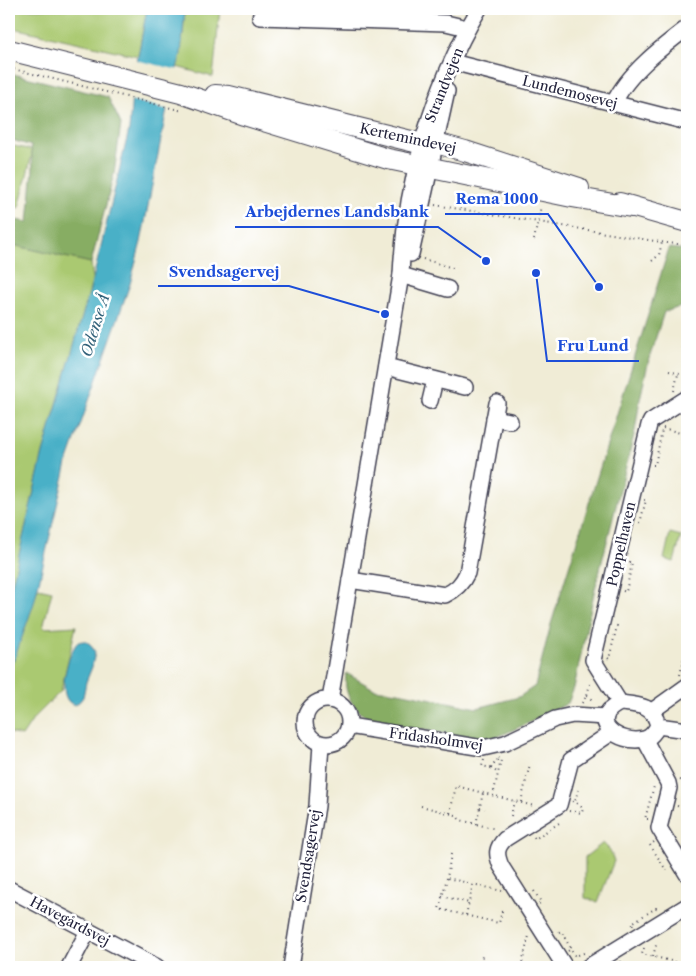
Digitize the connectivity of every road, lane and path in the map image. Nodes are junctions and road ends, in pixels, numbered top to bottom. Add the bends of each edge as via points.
1 (479, 9) edge
2 (407, 15) edge
3 (260, 17) dead end
4 (467, 28) junction
5 (687, 28) edge
6 (9, 50) edge
7 (452, 62) junction
8 (9, 68) edge
9 (112, 85) junction
10 (178, 101) junction
11 (614, 103) junction
12 (687, 122) edge
13 (426, 155) junction
14 (422, 202) junction
15 (542, 204) dead end
16 (632, 207) junction
17 (538, 222) junction
18 (687, 222) edge
19 (534, 240) dead end
20 (662, 242) junction
21 (687, 245) edge
22 (411, 255) junction
23 (652, 261) dead end
24 (453, 268) dead end
25 (401, 275) junction
26 (448, 289) dead end
27 (682, 347) dead end
28 (687, 348) edge
29 (386, 367) junction
30 (669, 371) dead end
31 (687, 376) edge
32 (434, 380) junction
33 (465, 387) dead end
34 (687, 398) edge
35 (430, 401) dead end
36 (497, 403) dead end
37 (494, 418) junction
38 (510, 421) dead end
39 (649, 425) junction
40 (687, 435) edge
41 (350, 580) junction
42 (687, 644) edge
43 (595, 663) junction
44 (687, 677) edge
45 (687, 686) edge
46 (587, 695) junction
47 (330, 700) junction
48 (592, 700) dead end
49 (620, 703) junction
50 (652, 710) junction
51 (579, 715) junction
52 (606, 717) junction
53 (349, 726) junction
54 (658, 726) junction
55 (687, 730) edge
56 (611, 733) junction
57 (645, 740) junction
58 (321, 744) junction
59 (484, 760) dead end
60 (530, 764) dead end
61 (482, 766) dead end
62 (491, 767) junction
63 (498, 773) junction
64 (483, 793) junction
65 (493, 796) junction
66 (514, 801) junction
67 (521, 802) junction
68 (575, 802) dead end
69 (421, 806) dead end
70 (480, 808) junction
71 (485, 809) dead end
72 (551, 810) junction
73 (571, 812) dead end
74 (450, 813) junction
75 (511, 816) dead end
76 (476, 824) junction
77 (514, 833) junction
78 (451, 854) dead end
79 (687, 874) edge
80 (446, 878) junction
81 (473, 884) junction
82 (9, 889) edge
83 (519, 895) junction
84 (442, 896) junction
85 (470, 899) junction
86 (476, 900) dead end
87 (469, 903) junction
88 (687, 906) edge
89 (503, 907) dead end
90 (466, 915) junction
91 (533, 917) junction
92 (88, 931) junction
93 (657, 942) dead end
94 (645, 945) dead end
95 (683, 948) dead end
96 (687, 950) edge
97 (483, 953) dead end
98 (654, 956) junction
99 (562, 962) edge
100 (590, 966) edge
101 (684, 966) edge
102 (70, 967) edge
103 (157, 967) edge
104 (291, 967) edge
105 (479, 967) edge
106 (521, 967) edge

1 - 4 street, Strandvejen
2 - 3 street
2 - 4 street
4 - 7 street, Strandvejen
5 - 11 street via 624,84
6 - 9 main road, Kertemindevej
7 - 11 street, Lundemosevej
7 - 13 street
8 - 9 path
9 - 10 main road, Kertemindevej
9 - 10 path
10 - 13 main road, Kertemindevej
10 - 13 main road, Kertemindevej via 229,96
11 - 12 street, Lundemosevej
13 - 14 street
13 - 16 main road, Kertemindevej via 572,198
13 - 16 main road, Kertemindevej via 548,177
13 - 25 street via 412,179
14 - 17 path
14 - 22 street
15 - 17 path
16 - 18 main road, Kertemindevej
17 - 19 path
17 - 20 path
20 - 21 path
20 - 23 path via 659,255
22 - 24 path
22 - 25 street
25 - 26 street
25 - 29 street
27 - 28 path
29 - 32 street
29 - 41 street
30 - 31 path
32 - 33 street
32 - 35 street
34 - 39 street
36 - 37 street
37 - 38 street
37 - 41 street via 467,573 462,582 445,595
39 - 40 path
39 - 43 street, Poppelhaven via 593,660
41 - 47 street
42 - 44 path via 680,675
43 - 46 path
43 - 49 street
45 - 50 street
46 - 48 path
46 - 51 path via 582,700
47 - 53 street via 341,704 347,713
47 - 58 street via 313,704 304,720 308,735
49 - 50 street
49 - 52 street via 612,706
50 - 54 street
51 - 52 street, Fridasholmvej
51 - 53 street, Fridasholmvej via 555,719 505,743 483,748
52 - 56 street via 606,726
53 - 58 street via 341,740
54 - 55 street
54 - 57 street
56 - 57 street
56 - 72 street via 571,760 559,805
57 - 79 street via 668,783 659,828
58 - 104 street, Svendsagervej via 317,806
59 - 62 path
60 - 67 path
61 - 62 path
62 - 63 path
62 - 63 path via 500,759
63 - 65 path
64 - 65 path
64 - 70 path
64 - 74 path via 456,786
65 - 66 path
66 - 67 path
66 - 75 path
67 - 72 path
68 - 73 path via 583,808 582,813
69 - 74 path
70 - 71 path
70 - 76 path
72 - 77 street
74 - 76 path via 460,820
76 - 77 path
77 - 83 street via 499,846 496,855
78 - 80 path
80 - 81 path
80 - 84 path
81 - 83 path
81 - 85 path
82 - 92 street, Havegårdsvej
83 - 91 street
84 - 87 path
84 - 90 path via 439,909
85 - 86 path
85 - 87 path
87 - 90 path
88 - 100 street
89 - 90 path via 499,923
91 - 99 street
91 - 106 path
92 - 102 street
92 - 103 street, Havegårdsvej
93 - 98 path
94 - 98 path via 642,954
95 - 96 path
96 - 101 path
97 - 105 path
98 - 101 path
99 - 100 path via 571,949 576,956 584,953

